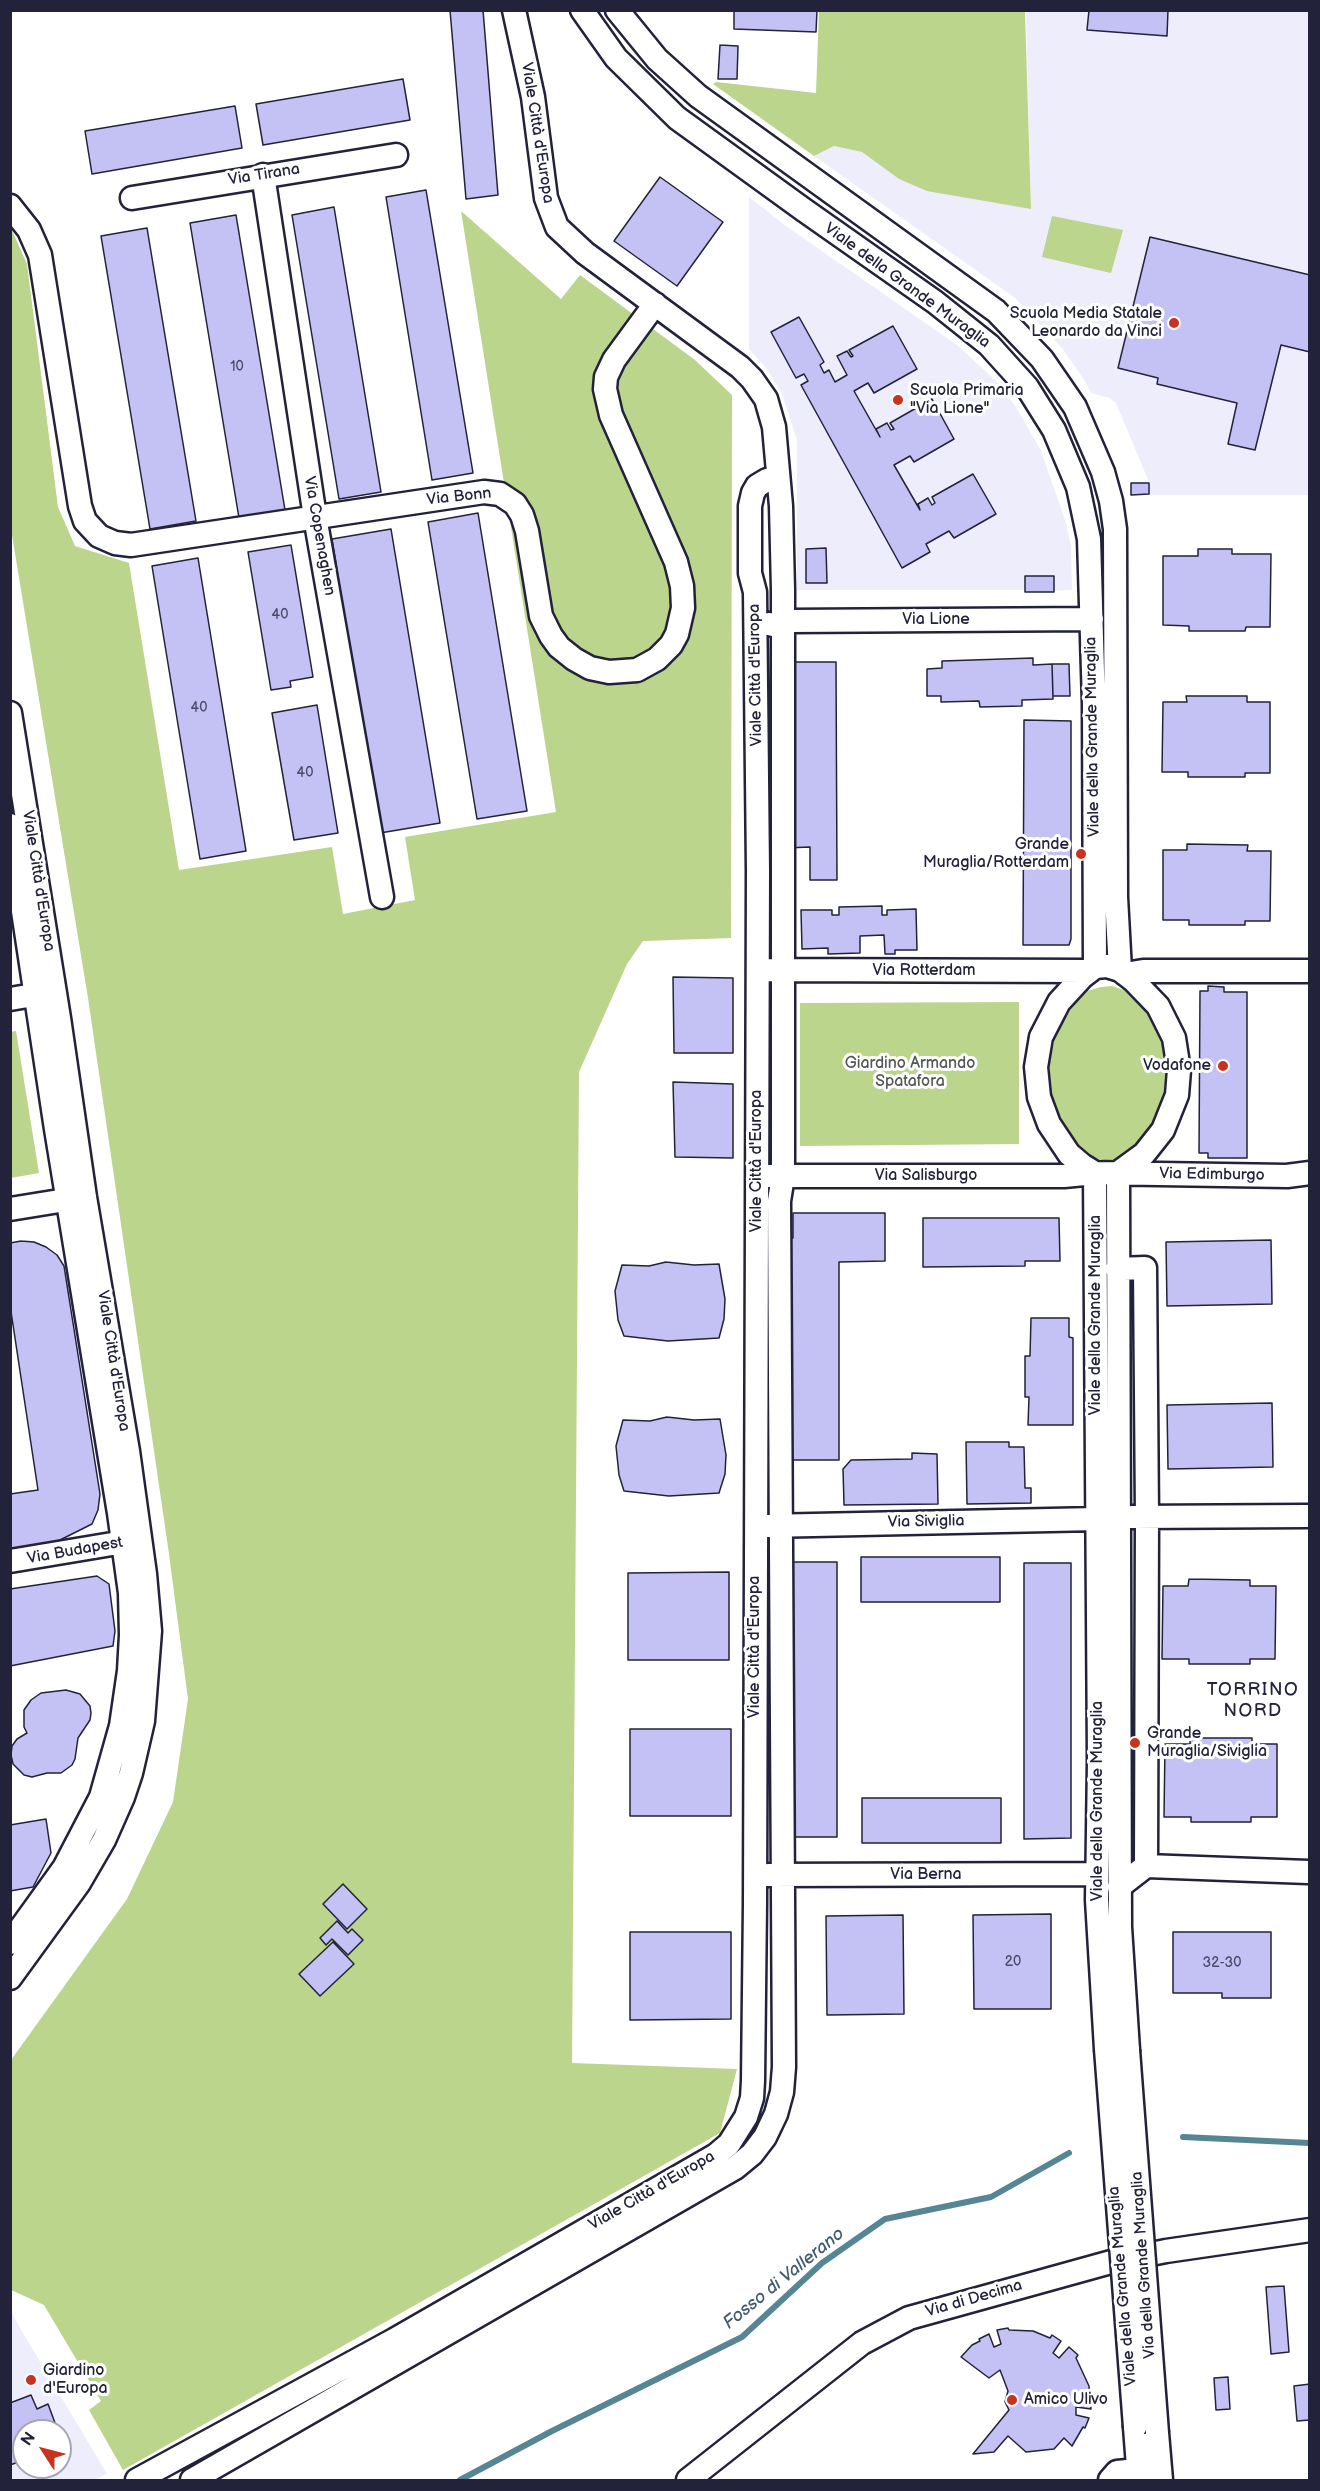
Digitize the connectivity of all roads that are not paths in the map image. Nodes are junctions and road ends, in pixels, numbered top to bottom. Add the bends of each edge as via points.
1 (514, 10) edge
2 (582, 10) edge
3 (617, 10) edge
4 (396, 155) dead end
5 (263, 175) junction
6 (132, 198) dead end
7 (10, 206) edge
8 (655, 304) junction
9 (777, 478) junction
10 (315, 517) junction
11 (1092, 619) junction
12 (756, 621) junction
13 (782, 627) junction
14 (10, 713) edge
15 (10, 825) edge
16 (382, 897) dead end
17 (1092, 969) junction
18 (758, 970) junction
19 (782, 970) junction
20 (1308, 971) edge
21 (1123, 972) junction
22 (46, 993) junction
23 (10, 999) edge
24 (1095, 1173) junction
25 (1118, 1173) junction
26 (1307, 1173) edge
27 (758, 1176) junction
28 (783, 1176) junction
29 (77, 1198) junction
30 (10, 1209) edge
31 (1117, 1269) junction
32 (1307, 1516) dead end
33 (1147, 1517) junction
34 (1108, 1518) junction
35 (755, 1526) junction
36 (779, 1526) junction
37 (132, 1541) junction
38 (10, 1562) edge
39 (1146, 1866) junction
40 (1308, 1872) dead end
41 (783, 1874) junction
42 (1097, 1874) junction
43 (755, 1875) junction
44 (1119, 1887) junction
45 (10, 1943) edge
46 (10, 1978) edge
47 (1117, 2049) junction
48 (1310, 2230) edge
49 (1138, 2475) edge
50 (137, 2481) edge
51 (192, 2481) edge
52 (688, 2481) edge
53 (1110, 2481) edge
54 (1161, 2481) edge

1 - 8 street, Viale Città d'Europa via 553,220 585,254
2 - 11 street, Viale della Grande Muraglia via 616,58 677,118 958,319 1010,366 1049,420 1078,487 1089,539
3 - 21 street, Viale della Grande Muraglia via 657,59 698,96 996,311 1042,358 1078,414 1103,472 1115,529 1116,897
4 - 5 street, Via Tirana
5 - 6 street, Via Tirana
5 - 10 street, Via Copenaghen
7 - 10 street, Via Bonn via 29,230 40,255 80,506 95,532 111,542 131,545
8 - 9 street, Viale Città d'Europa via 734,362 760,390 773,419
8 - 10 street, Via Bonn via 614,360 605,389 611,415 672,550 682,586 683,608 677,634 652,663 629,672 609,672 582,664 559,647 541,616 522,515 504,495 484,492
9 - 12 street, Viale Città d'Europa via 760,483 751,501 750,573
9 - 13 street, Viale Città d'Europa via 781,506
10 - 16 street, Via Copenaghen
11 - 13 street, Via Lione via 790,621
11 - 17 street, Viale della Grande Muraglia
12 - 13 street
12 - 18 street, Viale Città d'Europa
13 - 19 street, Viale Città d'Europa
14 - 22 street, Viale Città d'Europa
15 - 22 street, Viale Città d'Europa
17 - 19 street, Via Rotterdam
17 - 21 street via 1107,966
17 - 24 street via 1070,988 1049,1019 1037,1052 1036,1077 1040,1104 1054,1132 1070,1154
18 - 19 street, Via Rotterdam
18 - 27 street, Viale Città d'Europa
19 - 28 street, Viale Città d'Europa
20 - 21 street
21 - 25 street via 1147,992 1165,1016 1176,1048 1179,1077 1174,1105 1163,1130 1144,1154
22 - 23 street
22 - 29 street, Viale Città d'Europa
24 - 25 street
24 - 28 street, Via Salisburgo
24 - 34 street, Viale della Grande Muraglia
25 - 26 street, Via Edimburgo
25 - 31 street, Viale della Grande Muraglia
27 - 28 street, Via Salisburgo
27 - 35 street, Viale Città d'Europa
28 - 36 street, Viale Città d'Europa via 779,1201
29 - 30 street
29 - 37 street, Viale Città d'Europa via 128,1451
31 - 33 street via 1145,1268
31 - 34 street, Viale della Grande Muraglia
32 - 33 street, Via Siviglia
33 - 34 street, Via Siviglia
33 - 39 street
34 - 36 street, Via Siviglia
34 - 42 street, Viale della Grande Muraglia
34 - 44 street, Viale della Grande Muraglia
35 - 36 street, Via Siviglia
35 - 43 street, Viale Città d'Europa
36 - 41 street, Viale Città d'Europa
37 - 38 street, Via Budapest
37 - 45 street, Viale Città d'Europa via 127,1686 115,1755 101,1797 78,1843
37 - 46 street, Viale Città d'Europa via 149,1614 150,1651 143,1721 131,1773 91,1864
39 - 40 street
39 - 44 street
41 - 42 street, Via Berna
41 - 43 street, Via Berna
41 - 51 street, Viale Città d'Europa via 784,2079 776,2114 752,2154 716,2180
42 - 47 street, Viale della Grande Muraglia via 1097,1915
43 - 50 street, Viale Città d'Europa via 753,2089 746,2117 729,2144 708,2160 394,2340
44 - 47 street, Viale della Grande Muraglia
47 - 49 street, Viale della Grande Muraglia, bridge
47 - 54 street, Via della Grande Muraglia, bridge
48 - 52 street, Via di Decima via 1111,2262 909,2318 862,2343
49 - 53 street via 1117,2472

